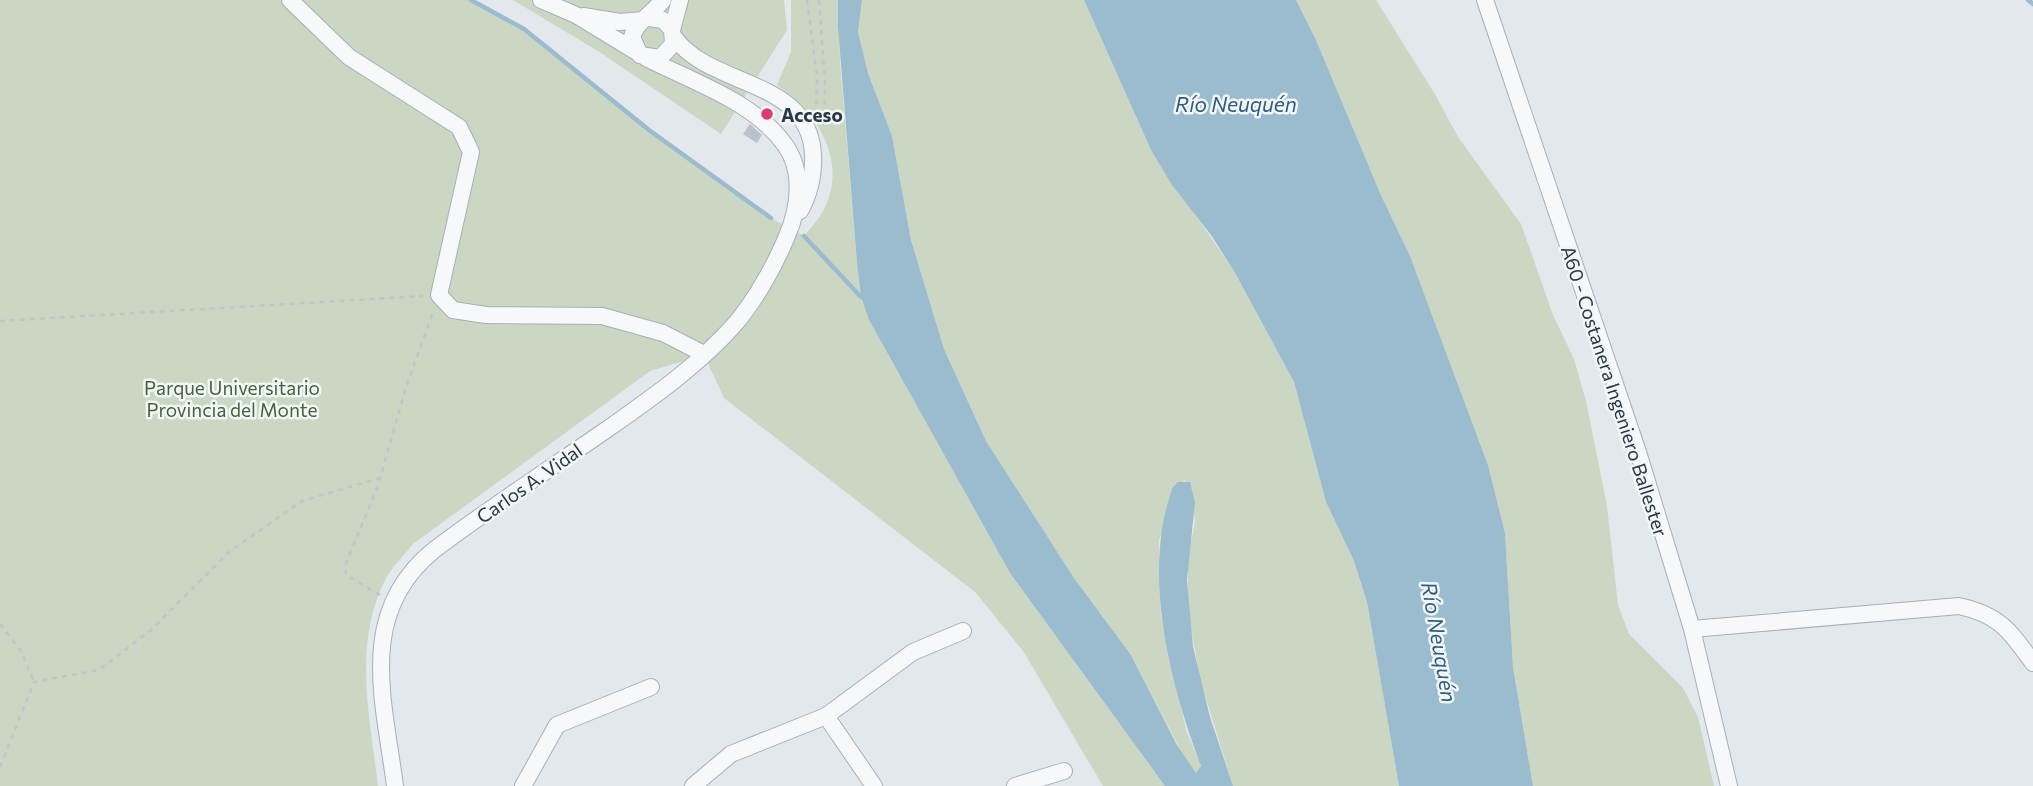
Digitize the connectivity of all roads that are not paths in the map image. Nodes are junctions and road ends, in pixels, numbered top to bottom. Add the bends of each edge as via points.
1 (290, 0) edge
2 (541, 0) edge
3 (663, 0) edge
4 (680, 0) edge
5 (1485, 0) edge
6 (576, 15) junction
7 (646, 19) junction
8 (673, 34) junction
9 (643, 56) junction
10 (790, 229) junction
11 (704, 354) junction
12 (1692, 629) junction
13 (963, 631) dead end
14 (2033, 663) edge
15 (652, 687) dead end
16 (826, 716) junction
17 (1064, 771) dead end
18 (395, 786) edge
19 (523, 786) edge
20 (693, 786) edge
21 (874, 786) edge
22 (1015, 786) edge
23 (1729, 786) edge

1 - 11 street via 349,57 459,127 471,152 439,295 453,310 486,315 602,316 663,333
2 - 6 street
3 - 7 street
4 - 8 street
5 - 12 street, A60 - Costanera Ingeniero Ballester via 1625,412
6 - 7 street via 620,22
6 - 9 street
7 - 8 street via 663,20
7 - 9 street via 632,37
8 - 9 street via 665,55
8 - 10 street via 700,61 787,104 817,137 811,183
9 - 10 street via 737,105 779,136 790,152 797,177
10 - 11 street, Carlos A. Vidal via 743,313
11 - 18 street, Carlos A. Vidal via 647,401 414,569 392,602 380,658
12 - 14 street via 1959,607 1983,611 2007,627
12 - 23 street, A60 - Costanera Ingeniero Ballester
13 - 16 street via 913,652
15 - 19 street via 557,725
16 - 20 street via 730,754
16 - 21 street
17 - 22 street

